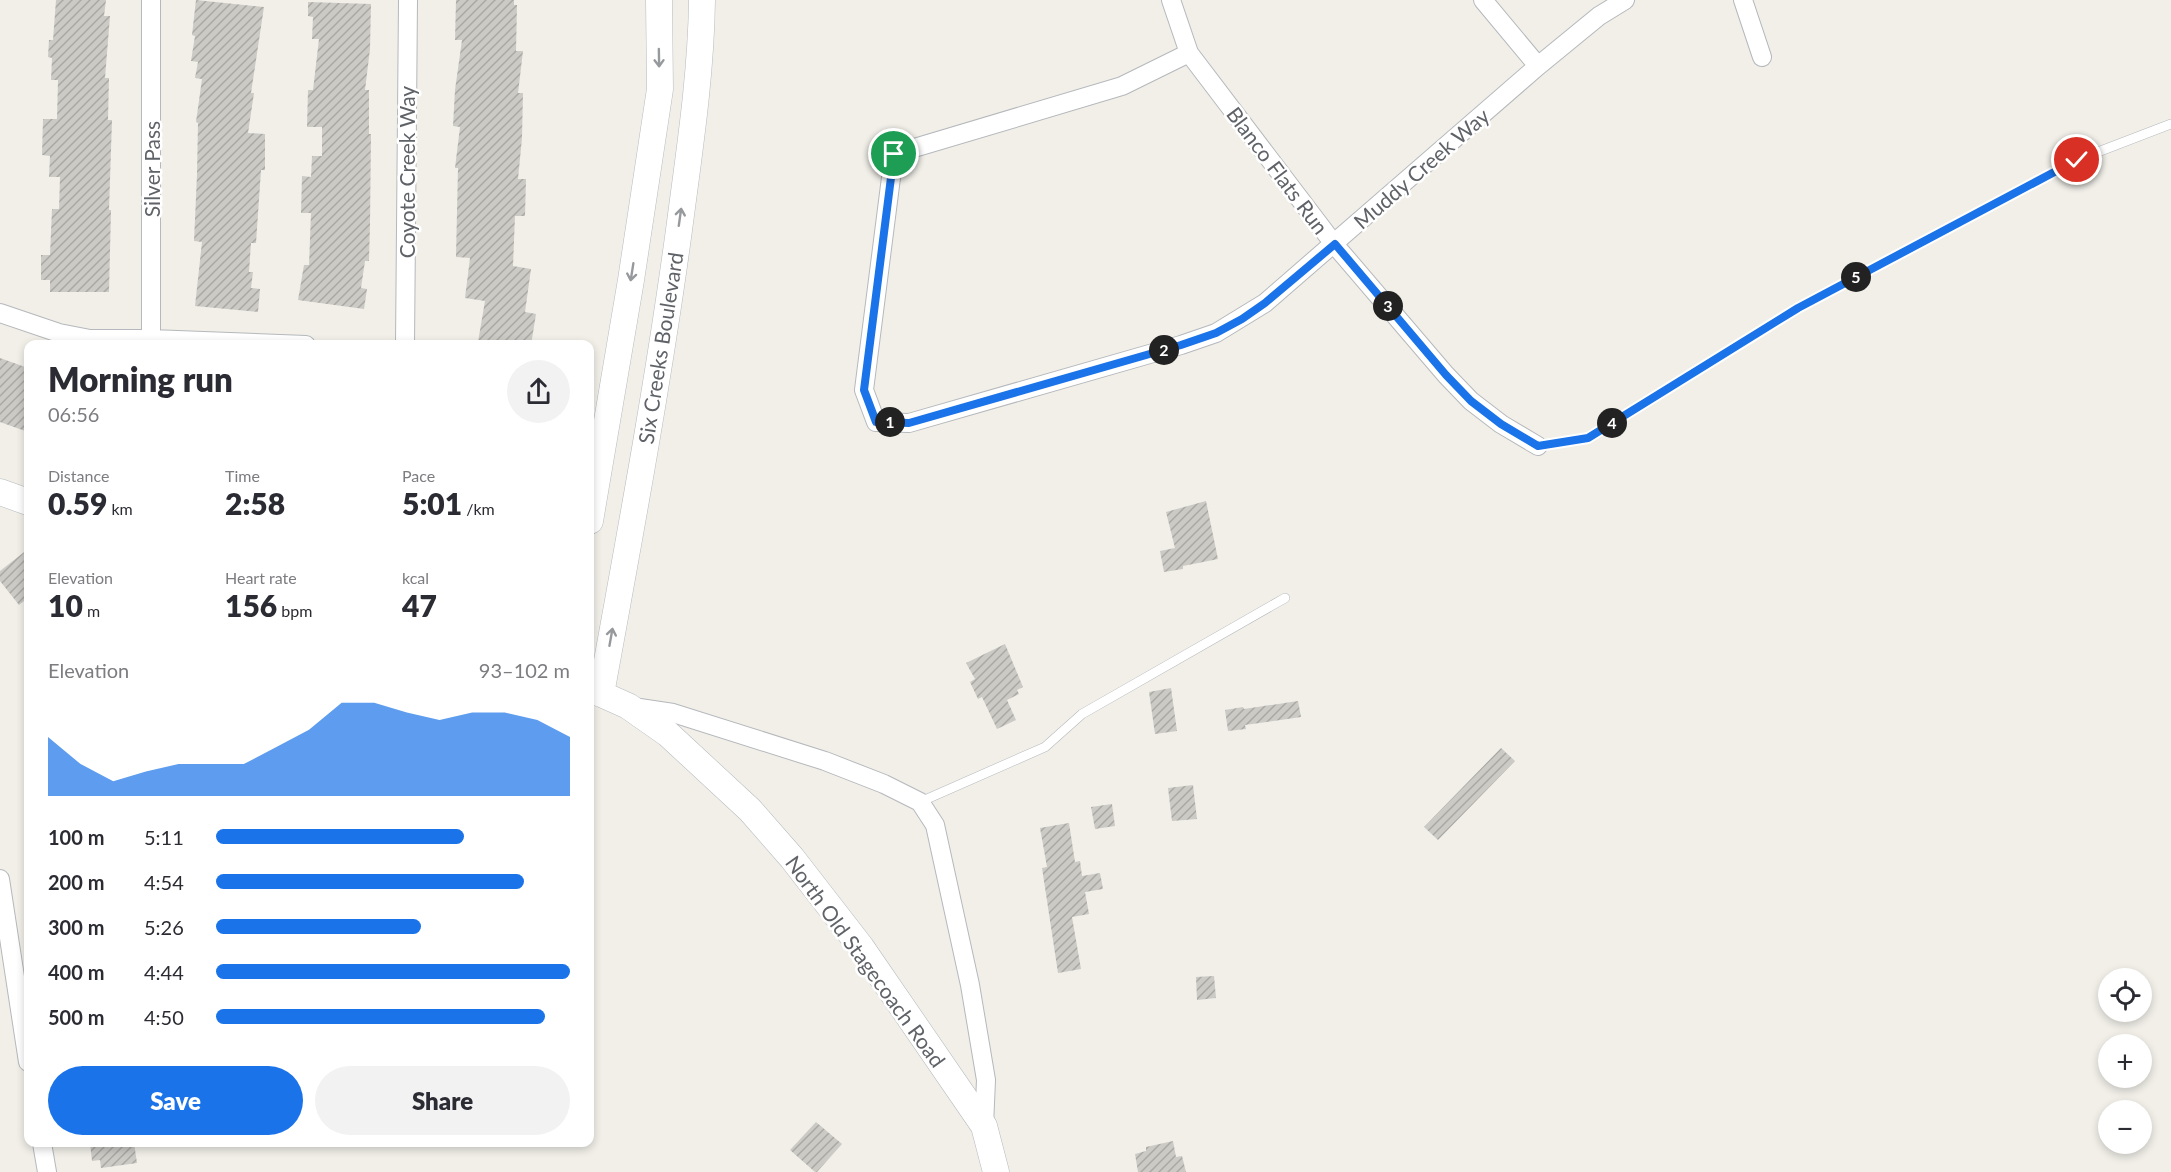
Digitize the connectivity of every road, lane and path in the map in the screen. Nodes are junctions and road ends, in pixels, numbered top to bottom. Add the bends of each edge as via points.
1 (151, 0) edge
2 (408, 0) edge
3 (659, 0) edge
4 (702, 0) edge
5 (1171, 0) edge
6 (1483, 0) edge
7 (1625, 0) edge
8 (1743, 0) edge
9 (1189, 53) junction
10 (1762, 57) dead end
11 (1538, 66) junction
12 (2171, 124) edge
13 (1335, 244) junction
14 (0, 313) edge
15 (151, 339) junction
16 (177, 340) edge
17 (405, 340) edge
18 (1538, 446) joint
19 (0, 492) edge
20 (594, 497) edge
21 (24, 501) edge
22 (1285, 598) dead end
23 (595, 692) edge
24 (628, 706) junction
25 (920, 802) junction
26 (0, 879) edge
27 (2, 906) edge
28 (24, 1038) edge
29 (984, 1126) junction
30 (43, 1147) edge
31 (46, 1172) edge
32 (996, 1172) edge

1 - 15 street, Silver Pass
2 - 17 street, Coyote Creek Way
3 -> 20 street, Six Creeks Boulevard via 660,89
23 -> 4 street, Six Creeks Boulevard via 672,283 698,90
5 - 9 street, Blanco Flats Run
6 - 11 street
7 - 11 street, Muddy Creek Way
8 - 10 street
9 - 13 street, Blanco Flats Run
9 - 13 street, Muddy Creek Way via 1122,86 894,154 864,390 876,422 909,423 1216,333 1265,303
11 - 13 street, Muddy Creek Way
12 - 18 lane via 2077,160 1798,308 1588,438
13 - 18 street, Blanco Flats Run via 1471,401
14 - 15 street via 90,339
15 - 16 street
19 - 21 street
22 - 25 lane via 1083,714 1045,747
23 - 24 street, North Old Stagecoach Road
24 - 25 street via 673,713 814,758
24 - 29 street, North Old Stagecoach Road via 668,734 717,779 792,858 861,947
25 - 29 street via 935,825 970,985 986,1080
26 - 27 street
27 - 28 street
29 - 32 street, North Old Stagecoach Road
30 - 31 street

